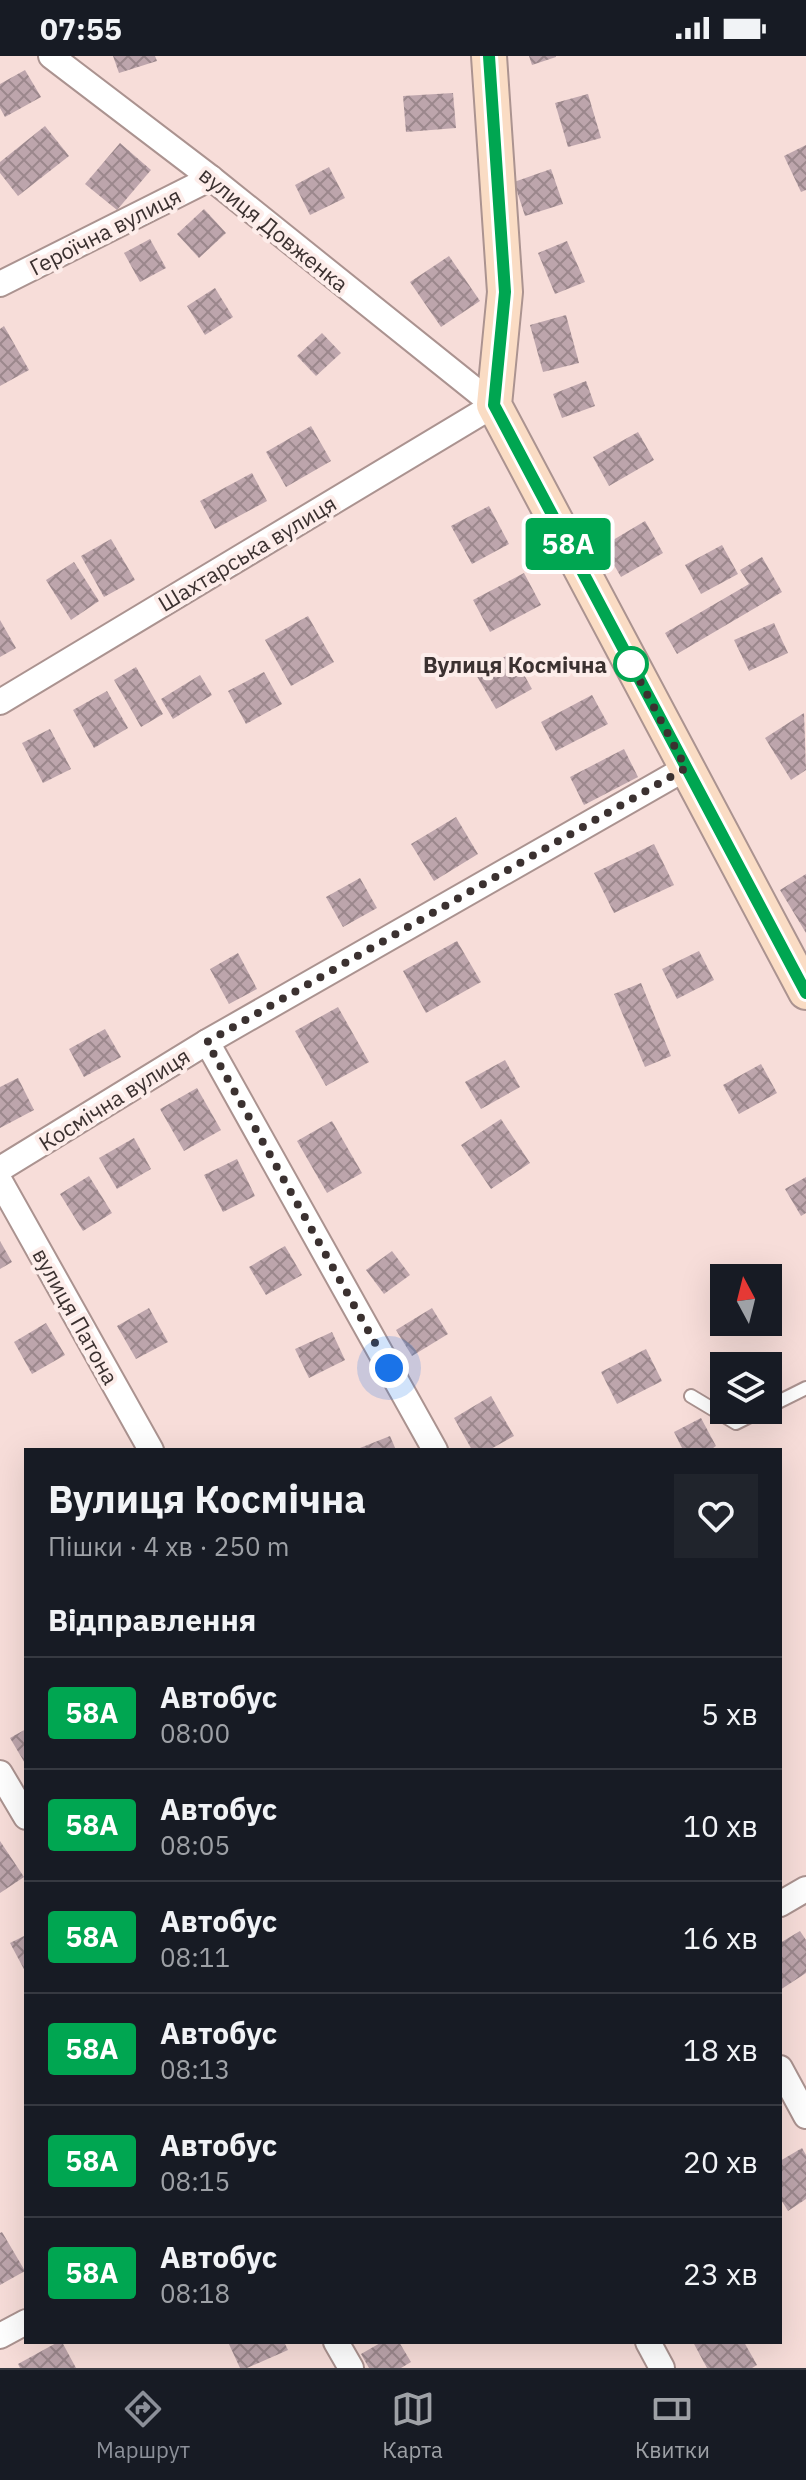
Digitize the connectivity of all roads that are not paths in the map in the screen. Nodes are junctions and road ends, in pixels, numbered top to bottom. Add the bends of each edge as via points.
1 (51, 56) edge
2 (489, 56) edge
3 (211, 178) junction
4 (0, 284) edge
5 (494, 405) junction
6 (0, 702) edge
7 (686, 768) junction
8 (802, 975) edge
9 (207, 1042) junction
10 (0, 1169) edge
11 (0, 1181) edge
12 (806, 1388) edge
13 (691, 1396) dead end
14 (782, 1400) edge
15 (710, 1407) edge
16 (150, 1448) edge
17 (434, 1448) edge
18 (0, 1773) edge
19 (24, 1814) edge
20 (806, 1889) edge
21 (782, 1903) edge
22 (782, 2072) edge
23 (806, 2116) edge
24 (24, 2323) edge
25 (0, 2336) edge
26 (337, 2344) edge
27 (649, 2344) edge
28 (351, 2368) edge
29 (662, 2368) edge

1 - 3 street, вулиця Довженка
2 - 5 street via 505,292
3 - 4 street, Героїчна вулиця
3 - 5 street, вулиця Довженка
5 - 6 street, Шахтарська вулиця
5 - 7 street
7 - 8 street
7 - 9 street, Космічна вулиця
9 - 10 street, Космічна вулиця
9 - 17 street
11 - 16 street, вулиця Патона
12 - 14 lane
13 - 15 lane
18 - 19 street
20 - 21 street
22 - 23 street
24 - 25 street
26 - 28 street
27 - 29 street

